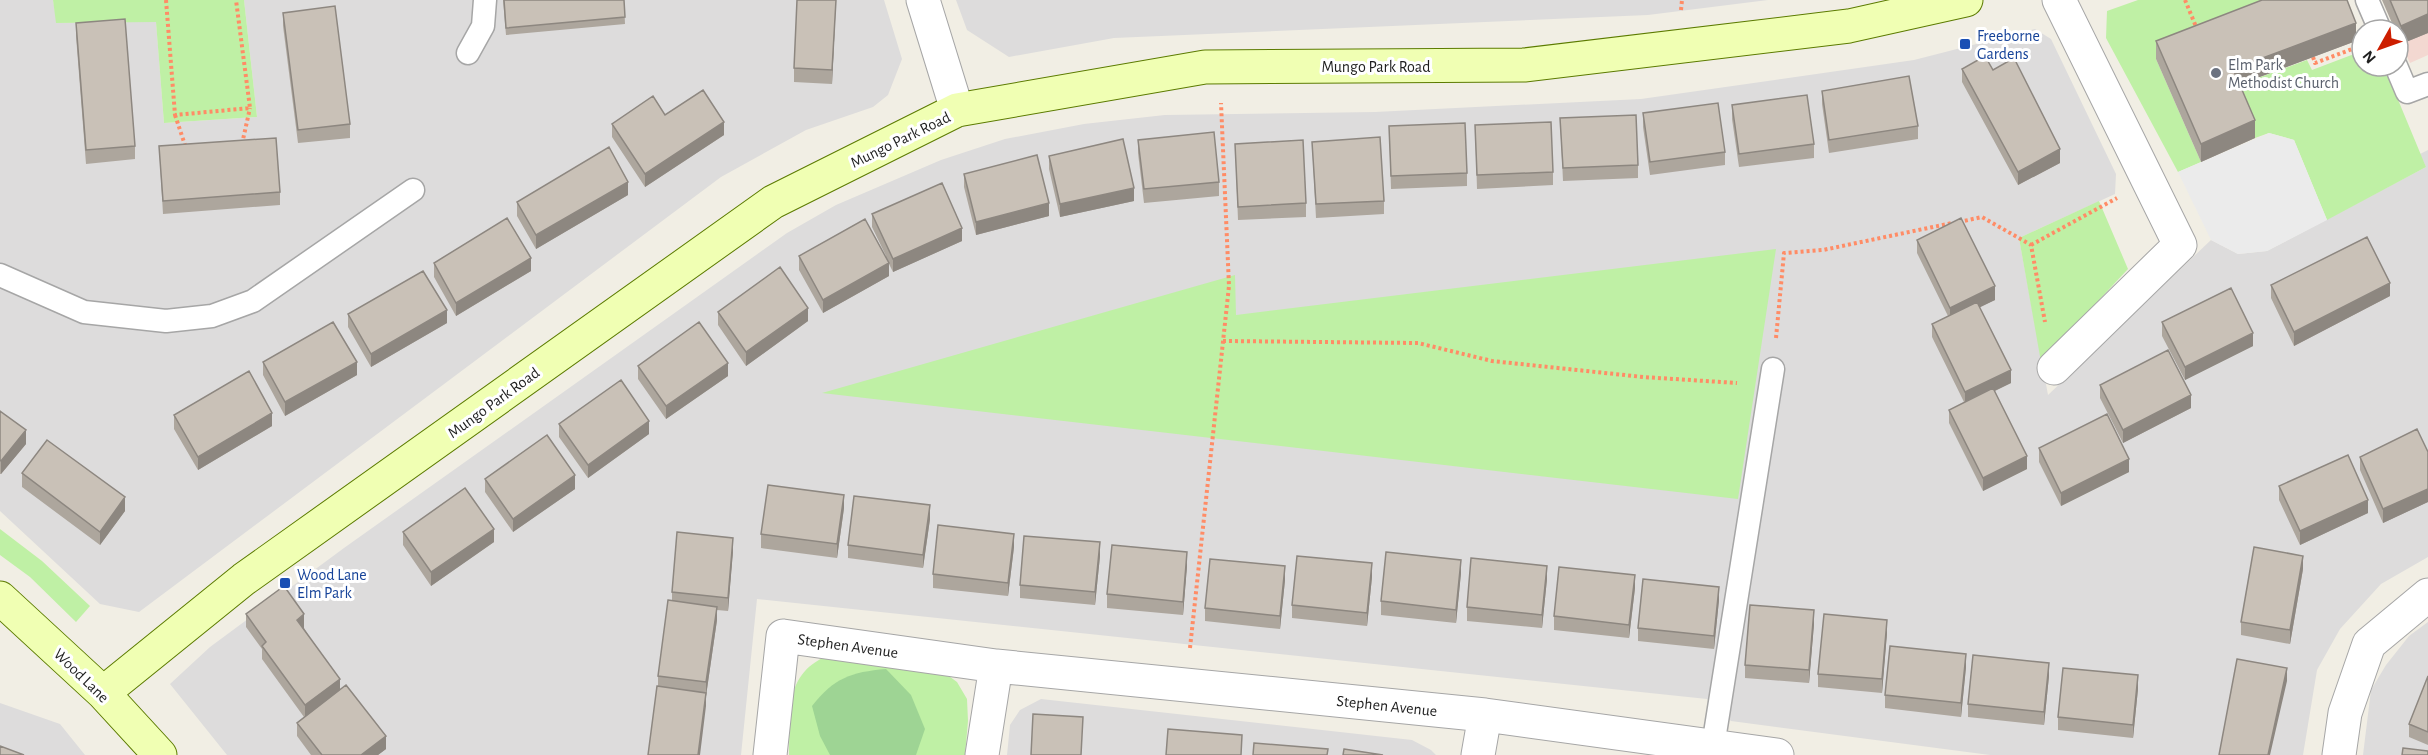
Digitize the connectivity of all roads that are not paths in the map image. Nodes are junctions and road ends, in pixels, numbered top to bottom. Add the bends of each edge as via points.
1 (485, 0) edge
2 (923, 0) edge
3 (1966, 0) edge
4 (2059, 0) edge
5 (2367, 0) edge
6 (2375, 18) edge
7 (468, 53) dead end
8 (2401, 78) edge
9 (2428, 84) edge
10 (957, 110) junction
11 (413, 189) dead end
12 (0, 275) edge
13 (2054, 368) road end
14 (1772, 377) road end
15 (2428, 595) edge
16 (0, 598) edge
17 (996, 666) junction
18 (103, 693) junction
19 (1485, 715) junction
20 (1713, 746) junction
21 (160, 755) edge
22 (770, 755) edge
23 (982, 755) edge
24 (1478, 755) edge
25 (1777, 755) edge
26 (2339, 755) edge

1 - 7 lane via 483,26
2 - 10 street
3 - 10 street, Mungo Park Road via 1849,26 1524,64 1193,69
4 - 13 street via 2180,245
5 - 6 lane
8 - 9 lane via 2407,93
10 - 18 street, Mungo Park Road via 773,202 244,579
11 - 12 lane via 253,301 212,316 166,321 84,312
14 - 20 lane
15 - 26 street via 2369,644 2345,713
16 - 18 street, Wood Lane
17 - 19 street, Stephen Avenue
17 - 22 street, Stephen Avenue via 783,636
17 - 23 street
18 - 21 street, Wood Lane
19 - 20 street, Stephen Avenue
19 - 24 street
20 - 25 street, Stephen Avenue

